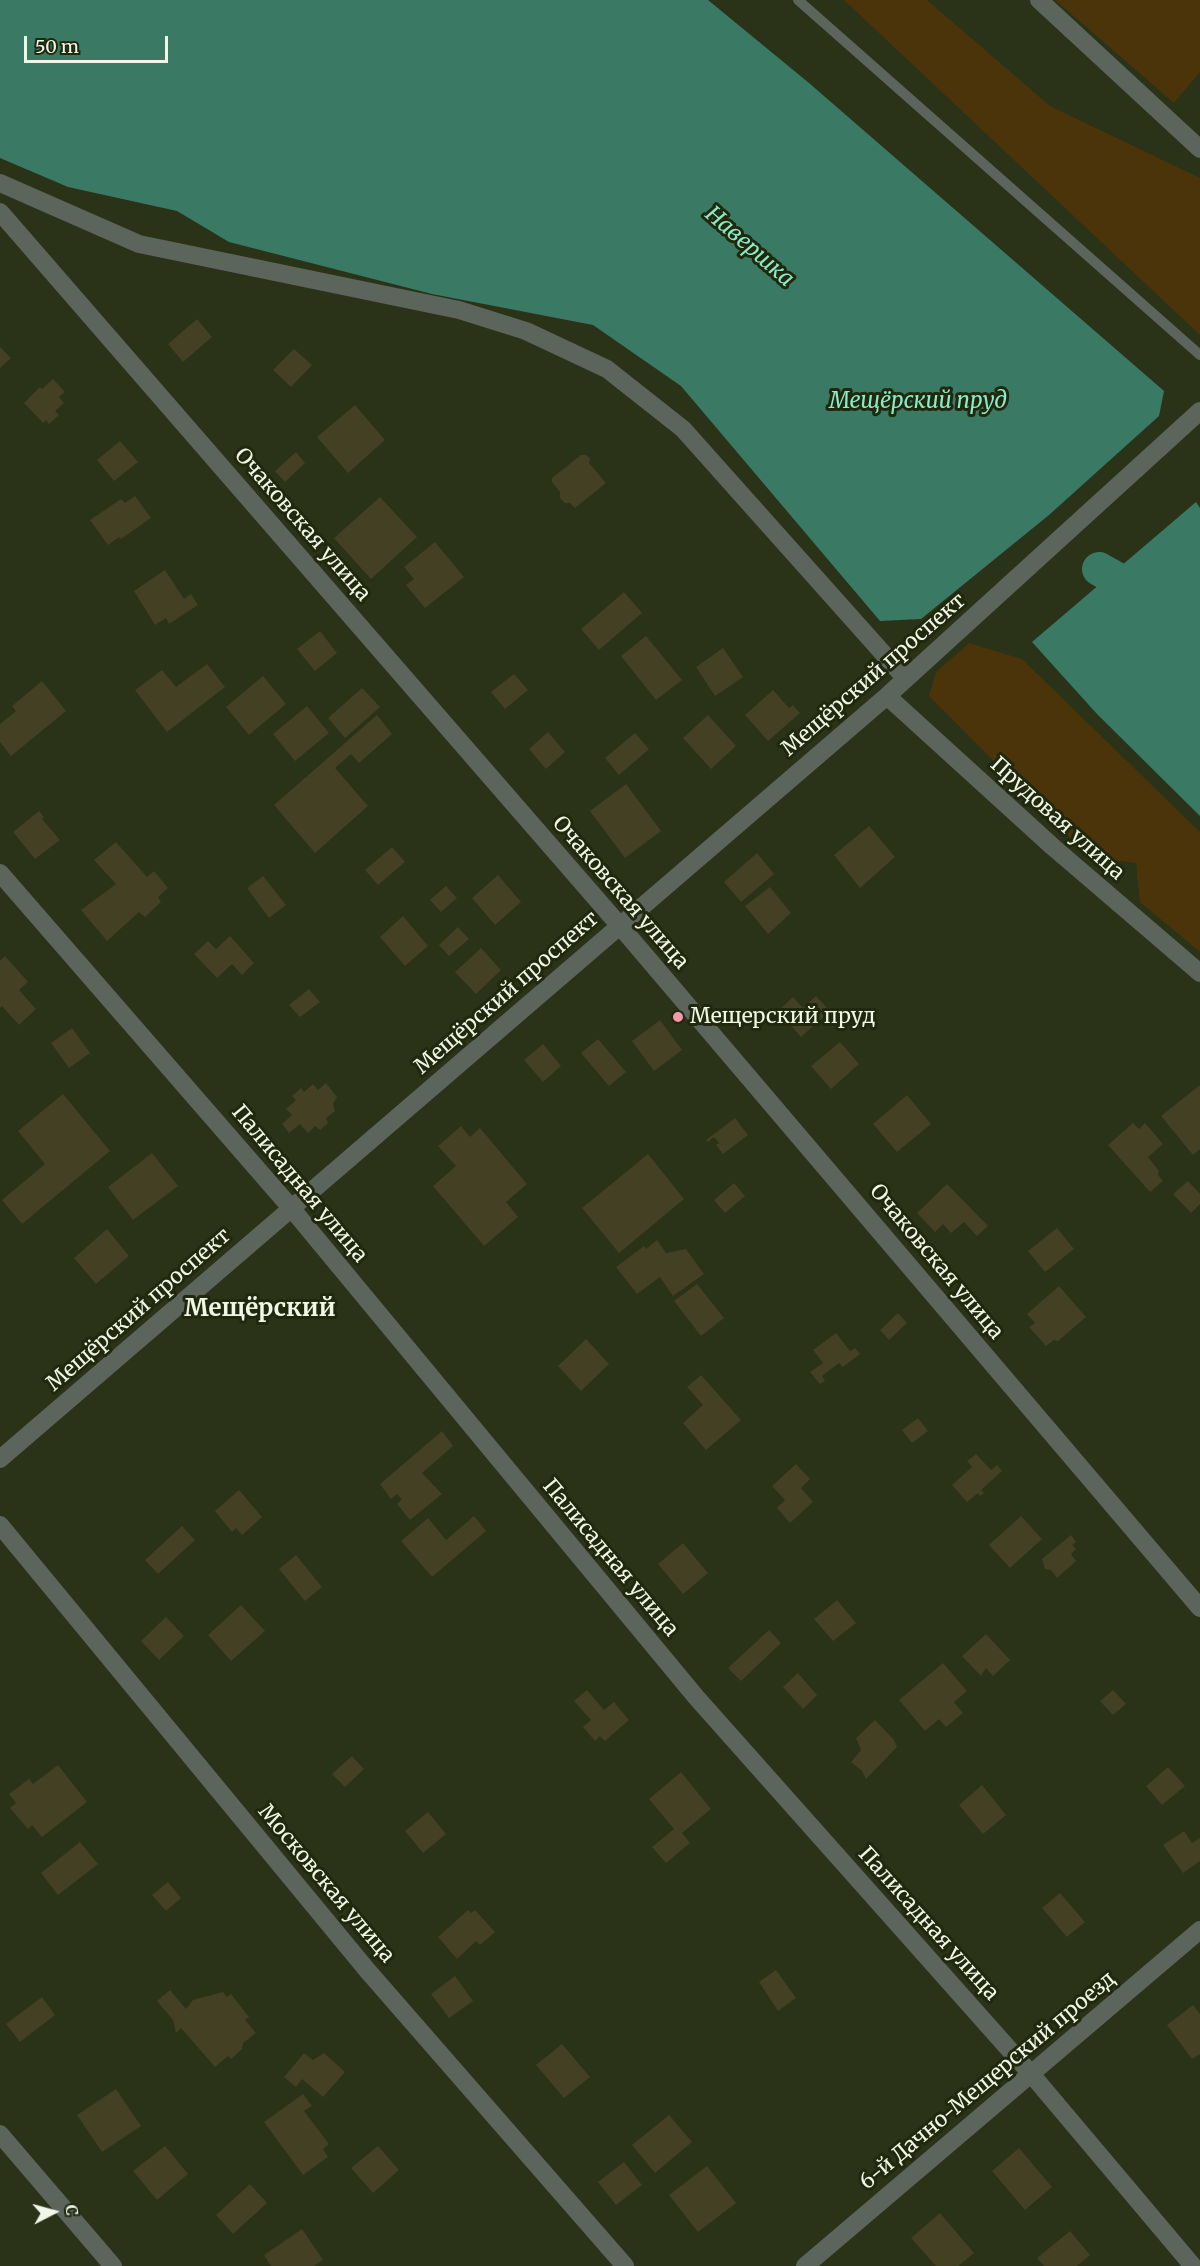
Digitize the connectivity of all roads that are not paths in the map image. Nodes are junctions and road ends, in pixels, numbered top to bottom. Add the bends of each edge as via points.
1 (798, 0) edge
2 (1039, 0) edge
3 (1200, 149) edge
4 (0, 183) edge
5 (0, 212) edge
6 (1200, 355) edge
7 (1200, 411) edge
8 (906, 680) junction
9 (887, 696) junction
10 (0, 873) edge
11 (620, 926) junction
12 (1200, 974) edge
13 (292, 1209) junction
14 (0, 1459) edge
15 (0, 1525) edge
16 (1200, 1608) edge
17 (1200, 1930) edge
18 (1032, 2075) junction
19 (0, 2134) edge
20 (113, 2266) edge
21 (625, 2266) edge
22 (805, 2266) edge
23 (1193, 2266) edge

1 - 6 lane
2 - 3 street
4 - 8 street via 139,244 459,310 526,332 607,369 683,429
5 - 11 street, Очаковская улица
7 - 8 street, Мещёрский проспект
8 - 9 street, Мещёрский проспект
9 - 11 street, Мещёрский проспект
9 - 12 street, Прудовая улица via 1053,848
10 - 13 street, Палисадная улица
11 - 13 street, Мещёрский проспект
11 - 16 street, Очаковская улица
13 - 14 street, Мещёрский проспект
13 - 18 street, Палисадная улица via 696,1697
15 - 21 street, Московская улица via 367,1970
17 - 18 street, 6-й Дачно-Мещерский проезд
18 - 22 street, 6-й Дачно-Мещерский проезд
18 - 23 street, Палисадная улица
19 - 20 street

